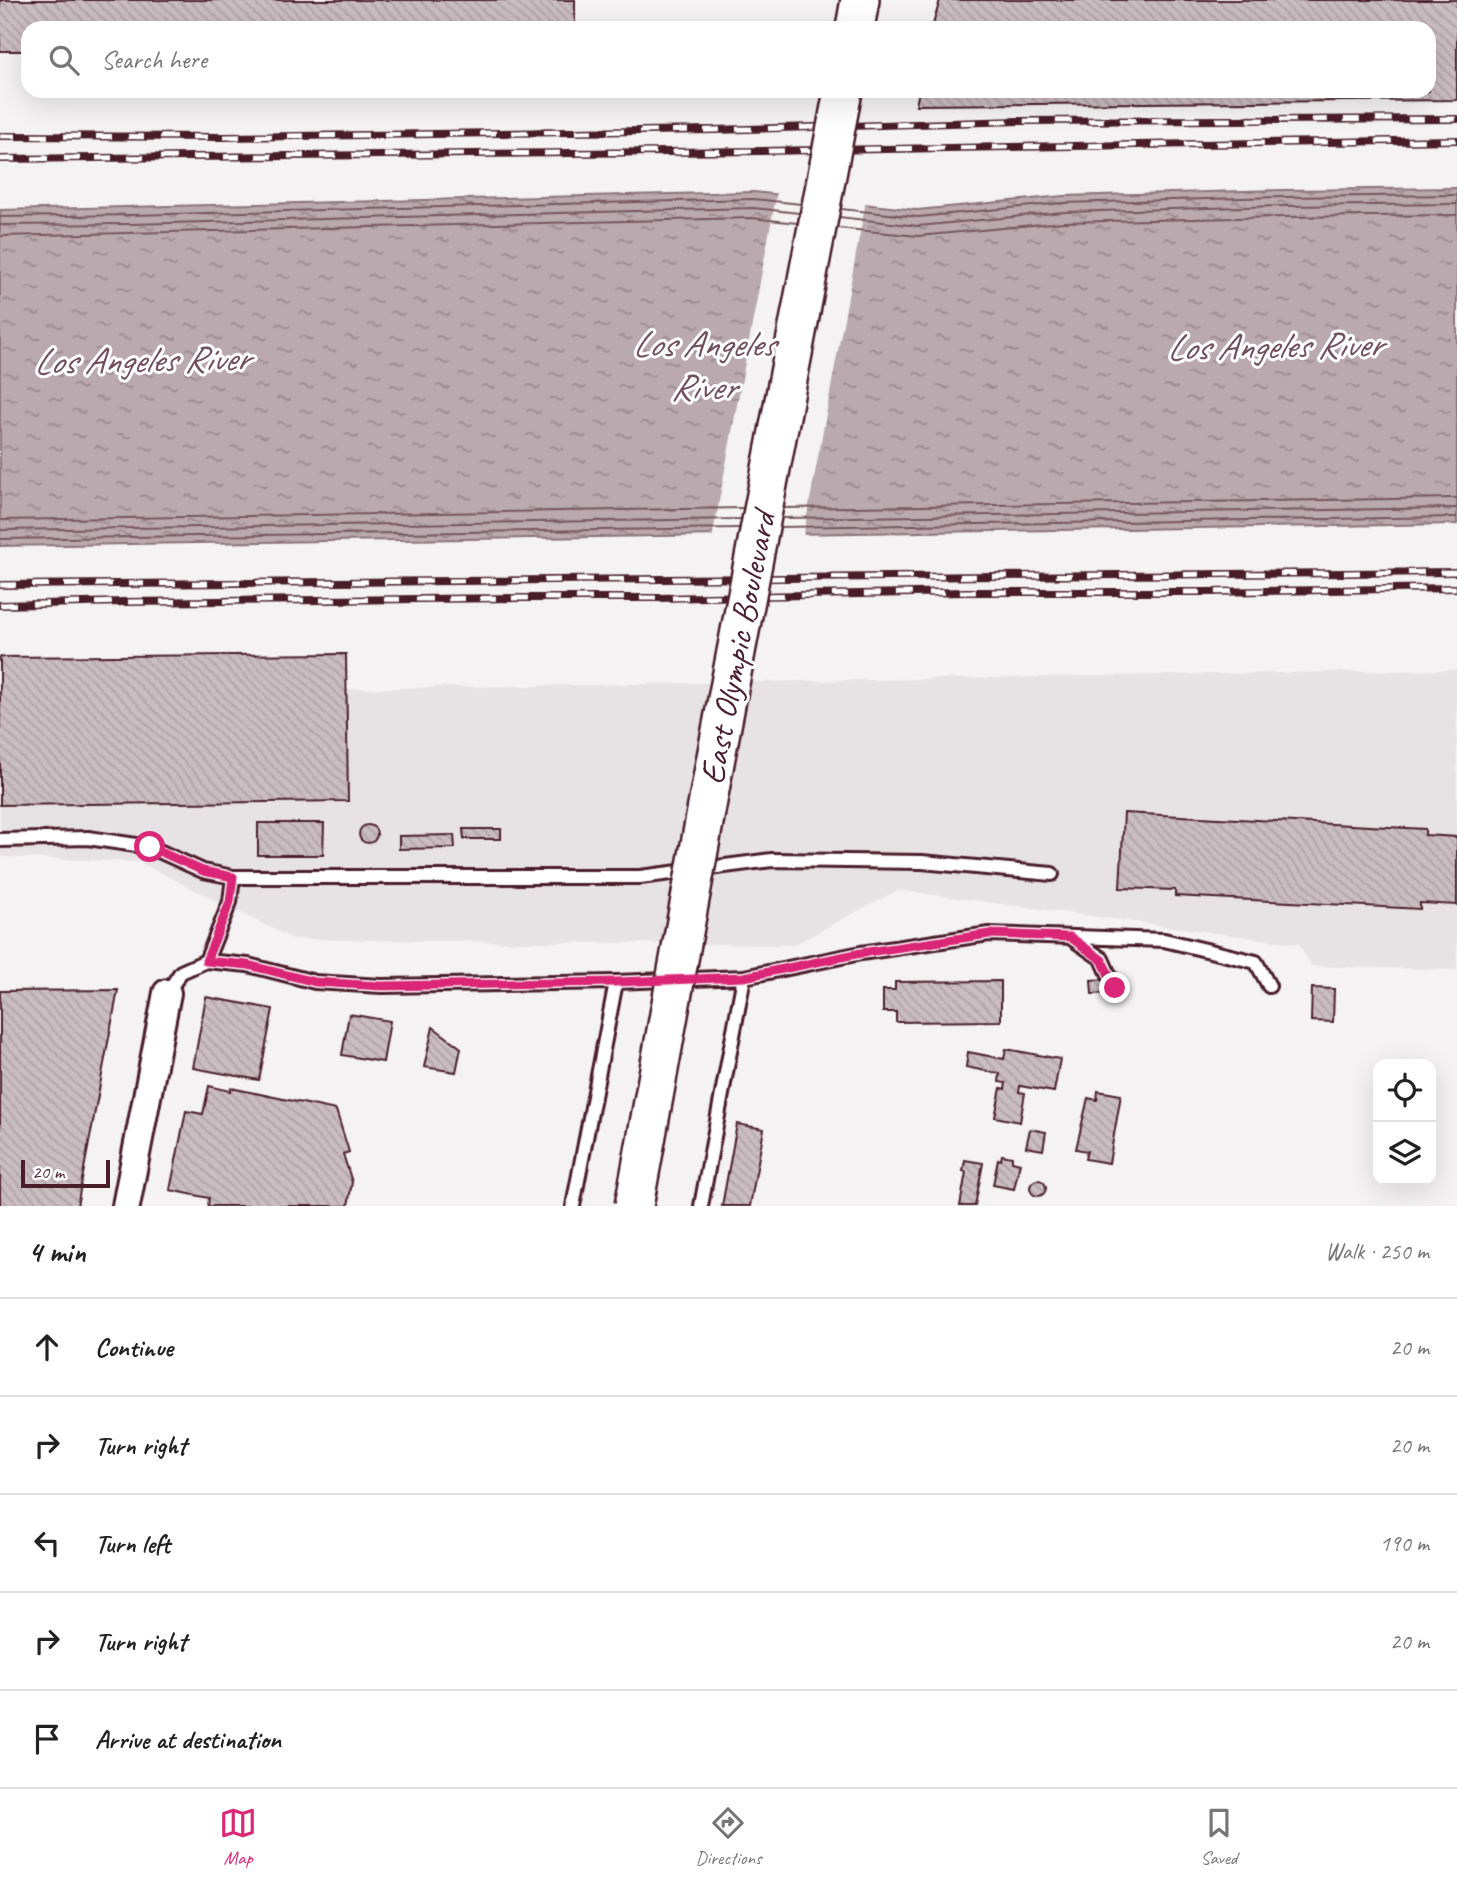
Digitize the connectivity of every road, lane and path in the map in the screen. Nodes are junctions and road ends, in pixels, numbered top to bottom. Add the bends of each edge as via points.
1 (860, 0) edge
2 (856, 21) edge
3 (842, 98) edge
4 (0, 840) edge
5 (1052, 874) dead end
6 (233, 877) junction
7 (1070, 937) junction
8 (206, 961) junction
9 (744, 977) junction
10 (616, 982) junction
11 (1269, 986) dead end
12 (1115, 988) dead end
13 (167, 993) joint
14 (126, 1206) edge
15 (573, 1206) edge
16 (634, 1206) edge
17 (701, 1206) edge

1 - 2 main road
3 - 16 main road, East Olympic Boulevard, bridge
4 - 6 lane via 88,838 150,847 203,871
5 - 6 lane via 922,862 772,860 640,877
6 - 8 lane via 230,902
7 - 9 lane via 989,934
7 - 11 lane via 1164,940 1256,962
7 - 12 lane via 1102,960
8 - 10 lane via 248,965 315,982 381,986
8 - 13 lane via 181,972
9 - 10 lane
9 - 17 lane
10 - 15 lane
13 - 14 street

